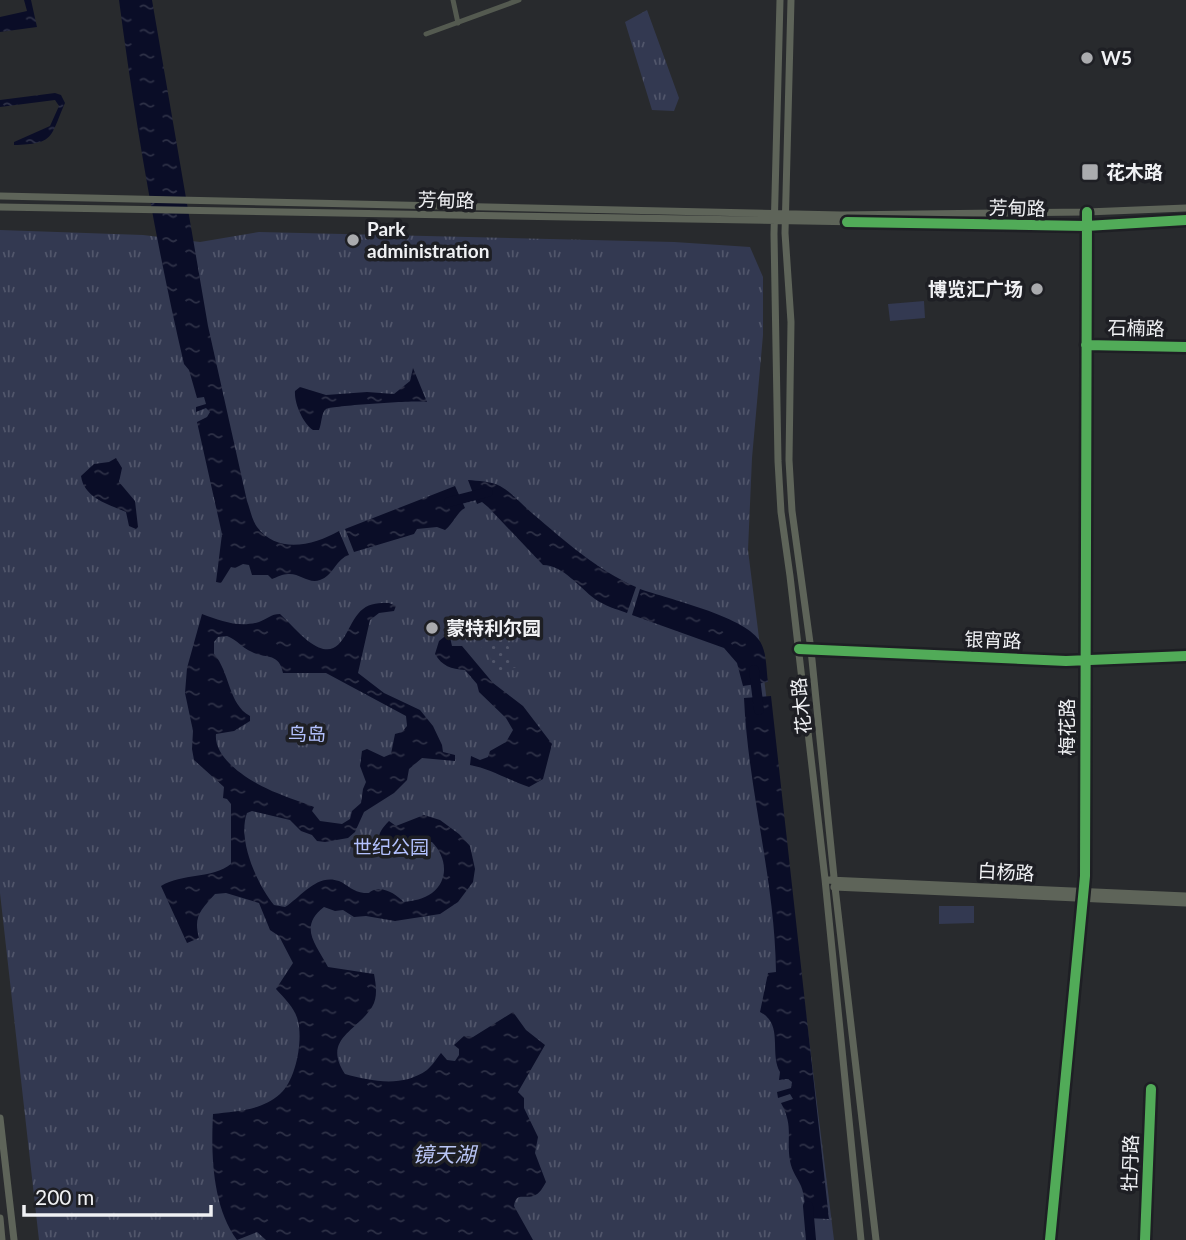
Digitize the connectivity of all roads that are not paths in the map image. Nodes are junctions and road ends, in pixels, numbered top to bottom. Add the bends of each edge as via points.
1 (453, 0) edge
2 (519, 0) edge
3 (780, 0) edge
4 (791, 0) edge
5 (458, 23) junction
6 (426, 34) dead end
7 (0, 196) edge
8 (0, 207) edge
9 (1186, 208) edge
10 (1087, 212) junction
11 (775, 218) junction
12 (786, 218) junction
13 (1186, 220) edge
14 (1086, 226) junction
15 (1086, 345) junction
16 (1186, 347) edge
17 (799, 649) junction
18 (811, 650) junction
19 (1186, 656) edge
20 (1085, 661) junction
21 (825, 883) junction
22 (834, 884) junction
23 (1084, 895) junction
24 (1186, 896) edge
25 (1186, 903) edge
26 (1151, 1088) dead end
27 (0, 1118) edge
28 (0, 1219) edge
29 (2, 1240) edge
30 (14, 1240) edge
31 (861, 1240) edge
32 (876, 1240) edge
33 (1050, 1240) edge
34 (1144, 1240) edge

1 - 5 street
2 - 5 street
3 - 11 main road, 花木路
4 - 12 main road, 花木路
5 - 6 street
7 - 11 main road, 芳甸路
8 - 11 main road, 芳甸路
9 - 10 main road, 芳甸路
10 - 12 main road, 芳甸路
10 - 14 street, 梅花路
11 - 12 main road, 芳甸路
11 - 17 main road, 花木路 via 778,461
12 - 14 main road, 芳甸路
12 - 18 main road, 花木路 via 791,321 789,460
13 - 14 main road, 芳甸路
14 - 15 street, 梅花路
15 - 16 street, 石楠路
15 - 20 street, 梅花路
17 - 18 street, 银宵路
17 - 21 main road, 花木路
18 - 20 street, 银宵路
18 - 22 main road, 花木路
19 - 20 street, 银宵路
20 - 23 street, 梅花路
21 - 22 main road, 白杨路
21 - 31 main road, 花木路
22 - 23 main road, 白杨路
22 - 32 main road, 花木路
23 - 24 main road, 白杨路
23 - 25 main road, 白杨路
23 - 33 street, 梅花路
26 - 34 street, 牡丹路
27 - 30 main road
28 - 29 main road

